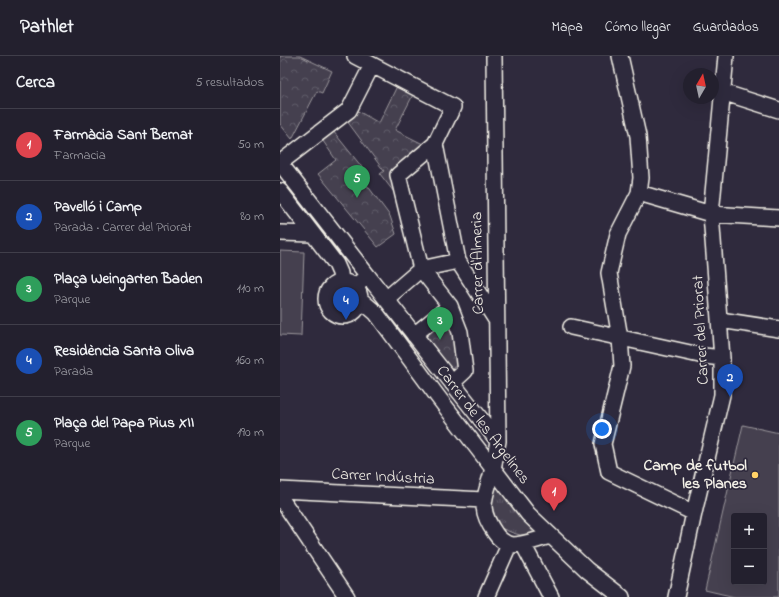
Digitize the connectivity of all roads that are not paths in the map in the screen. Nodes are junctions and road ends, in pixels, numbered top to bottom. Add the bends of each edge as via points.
1 (355, 56) edge
2 (494, 56) edge
3 (620, 56) edge
4 (726, 56) edge
5 (372, 65) junction
6 (722, 92) junction
7 (779, 110) edge
8 (435, 144) junction
9 (280, 163) edge
10 (280, 191) edge
11 (639, 193) junction
12 (712, 214) junction
13 (779, 218) edge
14 (280, 233) edge
15 (313, 234) junction
16 (458, 261) junction
17 (421, 269) junction
18 (368, 276) junction
19 (352, 289) junction
20 (386, 299) junction
21 (450, 306) junction
22 (353, 313) junction
23 (496, 320) junction
24 (720, 320) junction
25 (571, 327) dead end
26 (779, 329) edge
27 (390, 332) junction
28 (414, 335) junction
29 (620, 338) junction
30 (722, 358) junction
31 (452, 383) junction
32 (498, 441) junction
33 (493, 469) junction
34 (280, 490) edge
35 (280, 497) edge
36 (484, 500) junction
37 (694, 513) junction
38 (551, 536) junction
39 (516, 544) junction
40 (347, 597) edge
41 (486, 597) edge
42 (551, 597) edge
43 (622, 597) edge
44 (676, 597) edge

1 - 5 street
2 - 23 street, Carrer d'Almeria
3 - 11 street via 638,136 641,178
4 - 6 street, Carrer del Priorat
5 - 8 street via 453,107
5 - 9 street via 349,110
6 - 7 street
6 - 12 street, Carrer del Priorat
8 - 16 street
8 - 17 street via 398,175
9 - 18 street
10 - 15 street
11 - 12 street
11 - 29 street via 618,234 609,273
12 - 13 street
12 - 24 street, Carrer del Priorat
14 - 15 street
15 - 19 street
16 - 17 street
16 - 23 street
17 - 20 street
17 - 21 street
18 - 19 street
18 - 20 street
19 - 22 street via 360,305
19 - 22 street via 332,286 326,300 330,310 338,315 346,316
19 - 27 street, Carrer de les Argelines via 376,313
20 - 28 street
21 - 28 street
21 - 31 street via 460,332 465,371
22 - 27 street, Carrer de les Argelines
23 - 32 street, Carrer d'Almeria
24 - 26 street
24 - 30 street, Carrer del Priorat
25 - 29 street
27 - 33 street, Carrer de les Argelines
28 - 31 street
29 - 30 street
29 - 37 street via 622,366 602,444 609,472
30 - 37 street, Carrer del Priorat via 722,395
31 - 32 street
32 - 33 street, Carrer d'Almeria
33 - 36 street, Carrer d'Almeria
33 - 38 street, Carrer de les Argelines via 528,514
34 - 36 street, Carrer Indústria
35 - 40 street
36 - 39 street via 488,523 498,537
37 - 44 street, Carrer del Priorat
38 - 39 street
38 - 43 street, Carrer de les Argelines via 587,570
39 - 41 street
39 - 42 street

